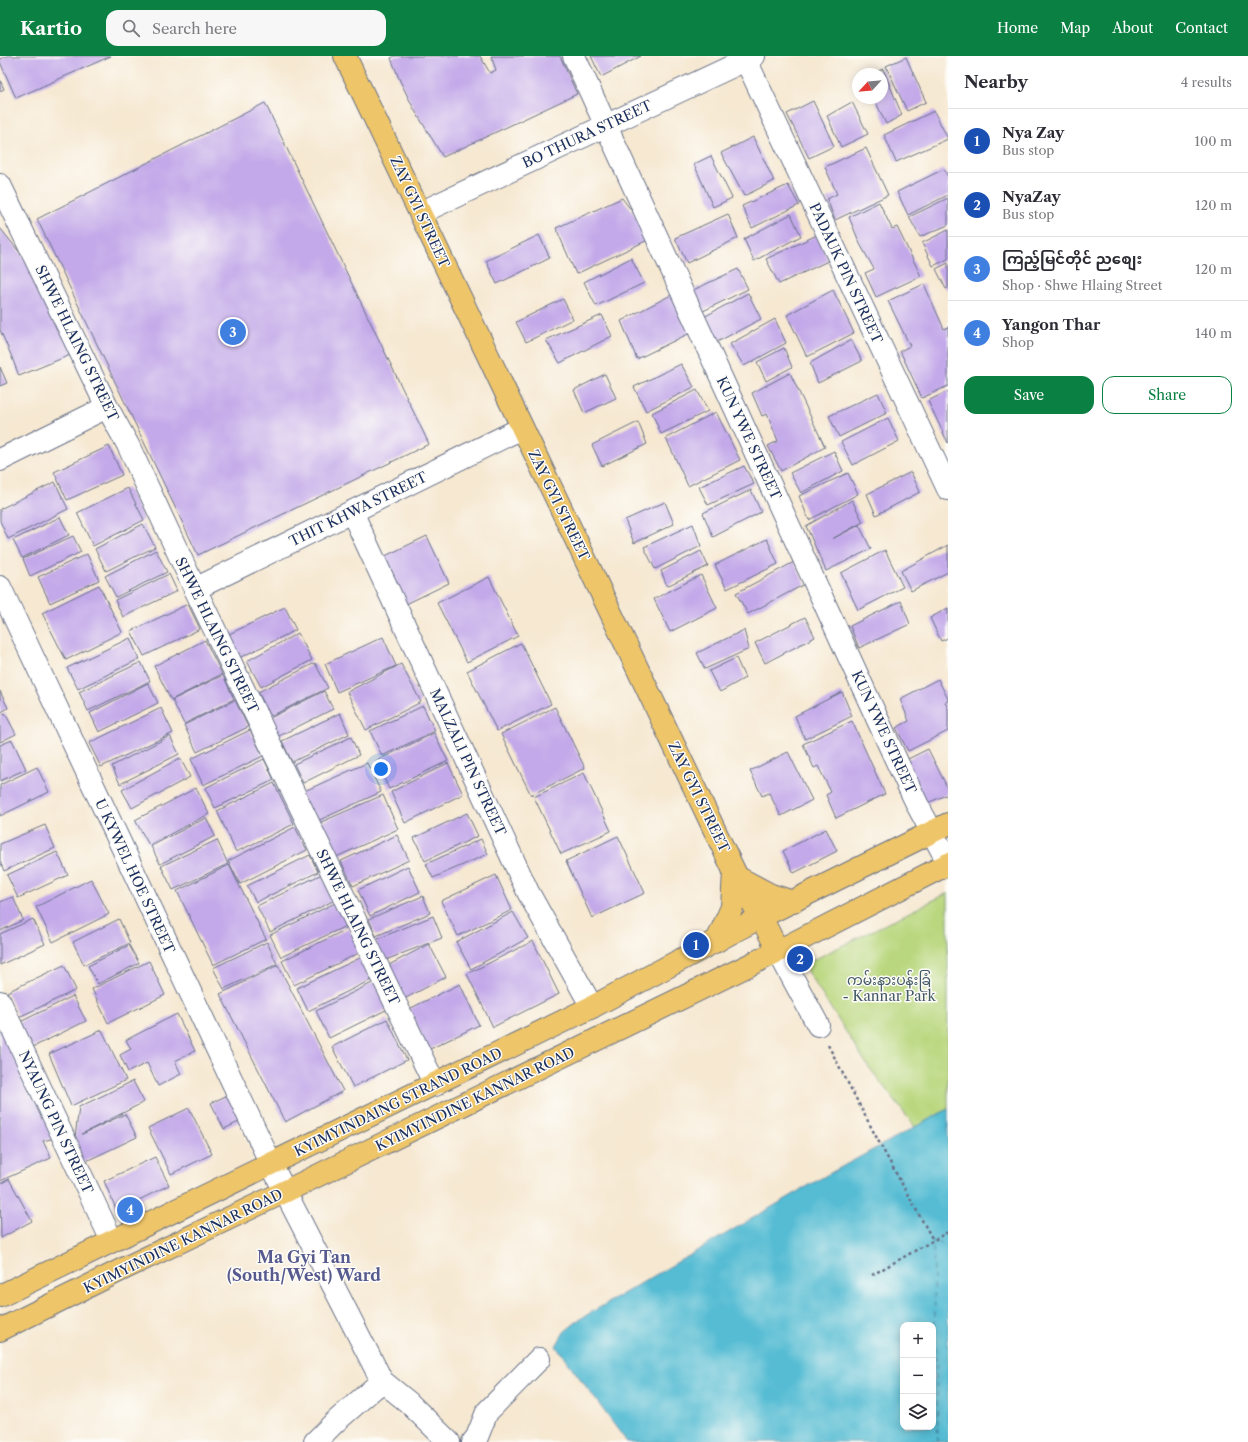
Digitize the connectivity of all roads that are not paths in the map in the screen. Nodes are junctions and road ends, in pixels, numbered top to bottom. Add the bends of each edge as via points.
1 (345, 56) edge
2 (574, 56) edge
3 (748, 57) edge
4 (606, 125) junction
5 (0, 185) edge
6 (420, 213) junction
7 (107, 406) junction
8 (522, 428) junction
9 (0, 460) edge
10 (948, 489) edge
11 (352, 512) junction
12 (0, 587) edge
13 (195, 589) junction
14 (935, 825) edge
15 (948, 863) edge
16 (736, 874) junction
17 (793, 902) junction
18 (761, 917) junction
19 (707, 946) junction
20 (778, 951) junction
21 (0, 1002) edge
22 (592, 1007) junction
23 (818, 1026) road end
24 (435, 1085) junction
25 (271, 1164) junction
26 (284, 1192) junction
27 (112, 1241) junction
28 (4, 1294) edge
29 (22, 1320) junction
30 (0, 1330) edge
31 (539, 1359) dead end
32 (382, 1381) junction
33 (315, 1442) edge
34 (449, 1442) edge
35 (473, 1442) edge

1 - 6 main road, ZAY GYI STREET
2 - 4 street, KUN YWE STREET
3 - 4 street, BO THURA STREET
3 - 10 street, PADAUK PIN STREET
4 - 6 street, BO THURA STREET
4 - 14 street, KUN YWE STREET via 919,808
5 - 7 street, SHWE HLAING STREET
6 - 8 main road, ZAY GYI STREET
7 - 9 street
7 - 13 street, SHWE HLAING STREET via 128,445
8 - 11 street, THIT KHWA STREET
8 - 16 main road, ZAY GYI STREET
11 - 13 street, THIT KHWA STREET
11 - 22 street, MALZALI PIN STREET via 528,892
12 - 25 street, U KYWEL HOE STREET
13 - 24 street, SHWE HLAING STREET
14 - 15 street, KUN YWE STREET
14 - 17 main road
15 - 20 main road, KYIMYINDINE KANNAR ROAD
16 - 17 main road via 771,895
16 - 18 main road, ZAY GYI STREET
16 - 19 main road via 732,907
17 - 18 main road, KYIMYINDAING STRAND ROAD
18 - 19 main road, KYIMYINDAING STRAND ROAD
18 - 20 main road, ZAY GYI STREET
19 - 22 main road, KYIMYINDAING STRAND ROAD
20 - 23 street
20 - 26 main road, KYIMYINDINE KANNAR ROAD
21 - 27 street, NYAUNG PIN STREET
22 - 24 main road, KYIMYINDAING STRAND ROAD
24 - 25 main road, KYIMYINDAING STRAND ROAD
25 - 26 street, U KYWEL HOE STREET
25 - 27 main road, KYIMYINDAING STRAND ROAD
26 - 29 main road, KYIMYINDINE KANNAR ROAD
26 - 32 street, U KYWEL HOE STREET
27 - 28 main road, KYIMYINDAING STRAND ROAD
28 - 29 main road
29 - 30 main road, KYIMYINDINE KANNAR ROAD
31 - 35 street via 487,1412
32 - 33 street
32 - 34 street

